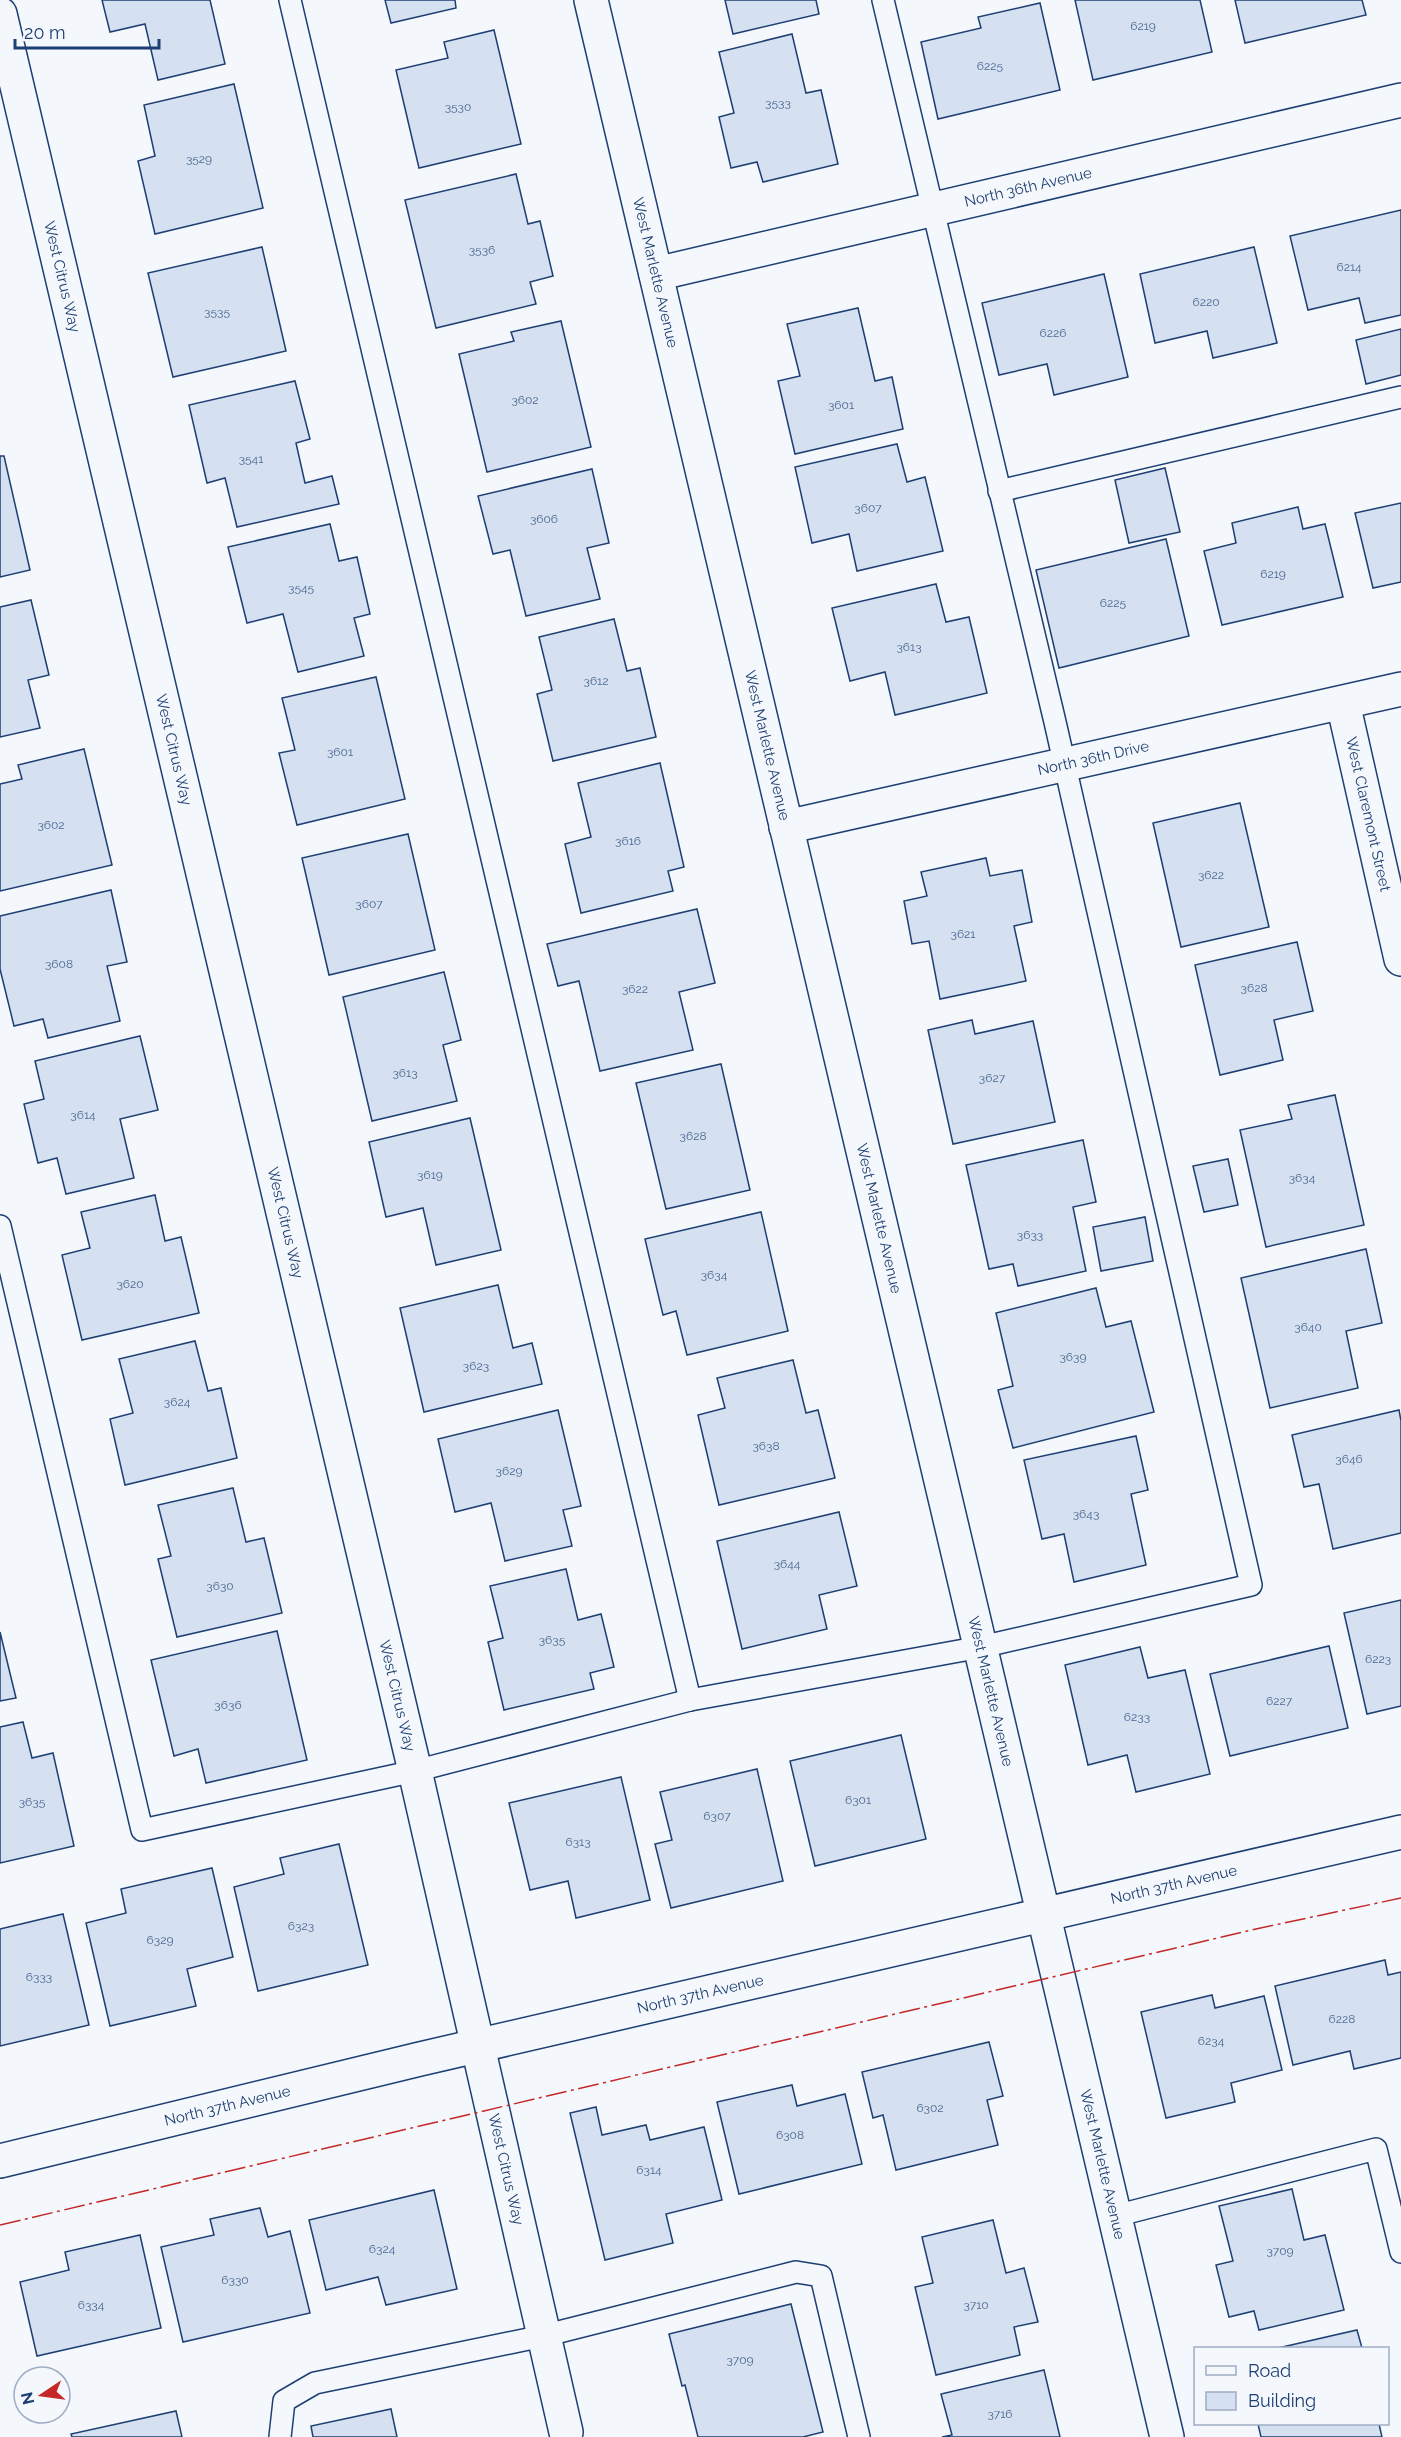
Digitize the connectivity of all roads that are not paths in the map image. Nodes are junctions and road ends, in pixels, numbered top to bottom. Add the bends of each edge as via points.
1 (290, 0) edge
2 (591, 0) edge
3 (883, 0) edge
4 (0, 14) edge
5 (1401, 100) edge
6 (934, 209) junction
7 (656, 274) junction
8 (1401, 397) edge
9 (999, 491) junction
10 (1401, 689) edge
11 (1343, 703) junction
12 (1065, 764) junction
13 (786, 827) junction
14 (1401, 959) edge
15 (0, 1226) edge
16 (981, 1647) junction
17 (690, 1700) junction
18 (415, 1771) junction
19 (1401, 1832) edge
20 (1044, 1916) junction
21 (477, 2046) junction
22 (0, 2161) edge
23 (1115, 2216) junction
24 (1401, 2252) edge
25 (543, 2336) junction
26 (566, 2432) dead end
27 (280, 2437) edge
28 (859, 2437) edge
29 (1167, 2437) edge

1 - 17 lane
2 - 7 street, West Marlette Avenue
3 - 6 lane
4 - 18 street, West Citrus Way
5 - 6 street, North 36th Avenue
6 - 7 street, North 36th Avenue
6 - 9 lane
7 - 13 street, West Marlette Avenue
8 - 9 lane
9 - 12 lane
10 - 11 street, North 36th Drive
11 - 12 street, North 36th Drive
11 - 14 street, West Claremont Street
12 - 13 street, North 36th Drive
12 - 16 lane via 1251,1585
13 - 16 street, West Marlette Avenue
15 - 18 lane via 142,1830
16 - 17 lane
16 - 20 street, West Marlette Avenue
17 - 18 lane
18 - 21 street, West Citrus Way
19 - 20 street, North 37th Avenue
20 - 21 street, North 37th Avenue
20 - 23 street, West Marlette Avenue
21 - 22 street, North 37th Avenue
21 - 25 street, West Citrus Way
23 - 24 lane via 1376,2149
23 - 29 street, West Marlette Avenue
25 - 26 street, West Citrus Way
25 - 27 lane via 315,2383 284,2401
25 - 28 lane via 796,2272 821,2276

